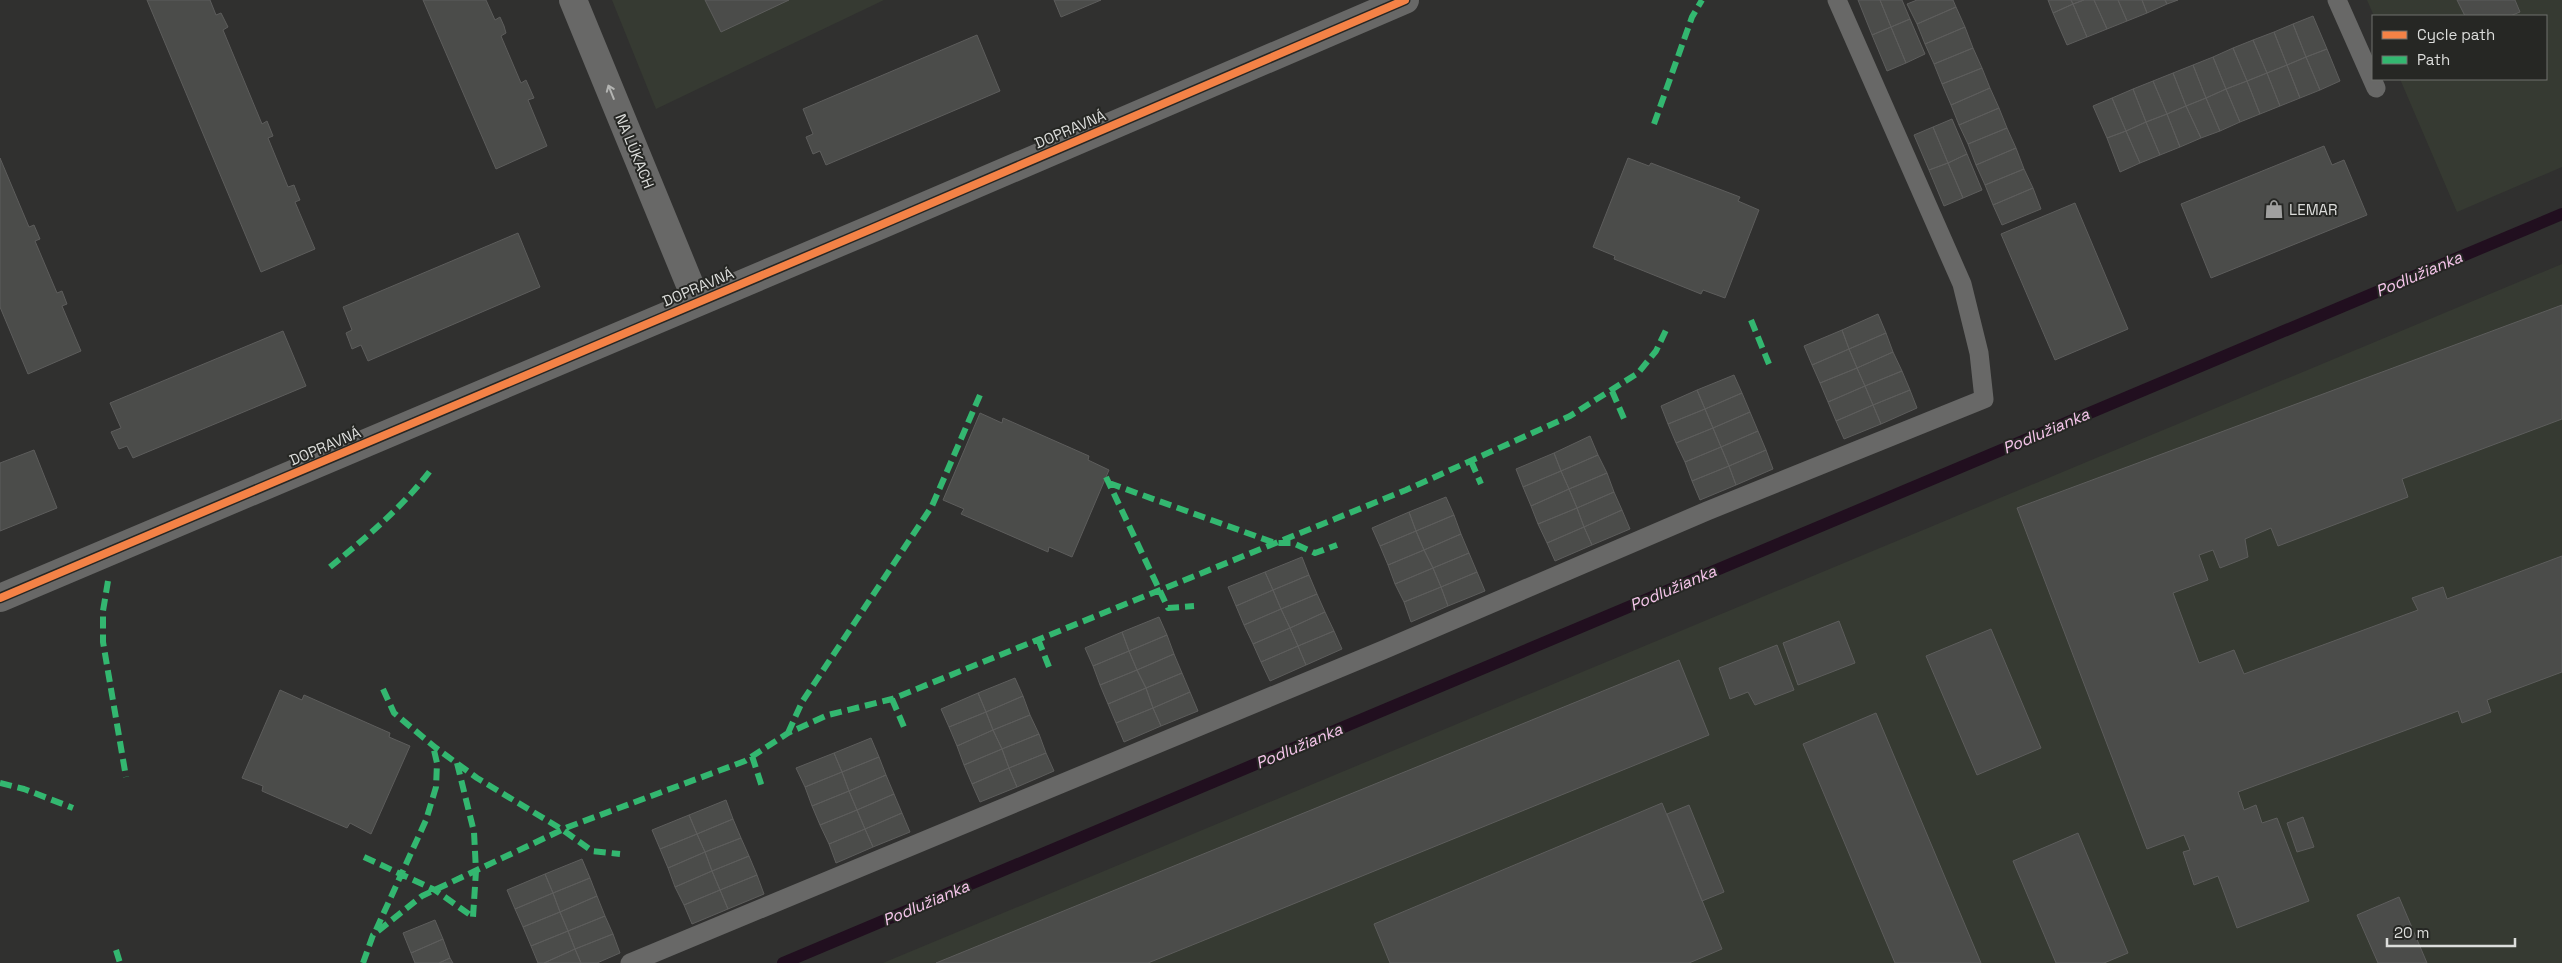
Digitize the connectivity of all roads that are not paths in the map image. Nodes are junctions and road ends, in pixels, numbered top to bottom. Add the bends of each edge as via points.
1 (573, 0) edge
2 (1405, 0) edge
3 (1838, 0) edge
4 (2337, 0) edge
5 (2372, 79) edge
6 (2372, 80) edge
7 (2376, 88) dead end
8 (697, 302) junction
9 (0, 598) edge
10 (630, 963) edge

8 -> 1 street, NA LÚKACH
2 - 8 street, DOPRAVNÁ
3 - 10 lane via 1962,284 1979,353 1984,399 1706,511 1383,650
4 - 5 lane
6 - 7 lane
8 - 9 street, DOPRAVNÁ

